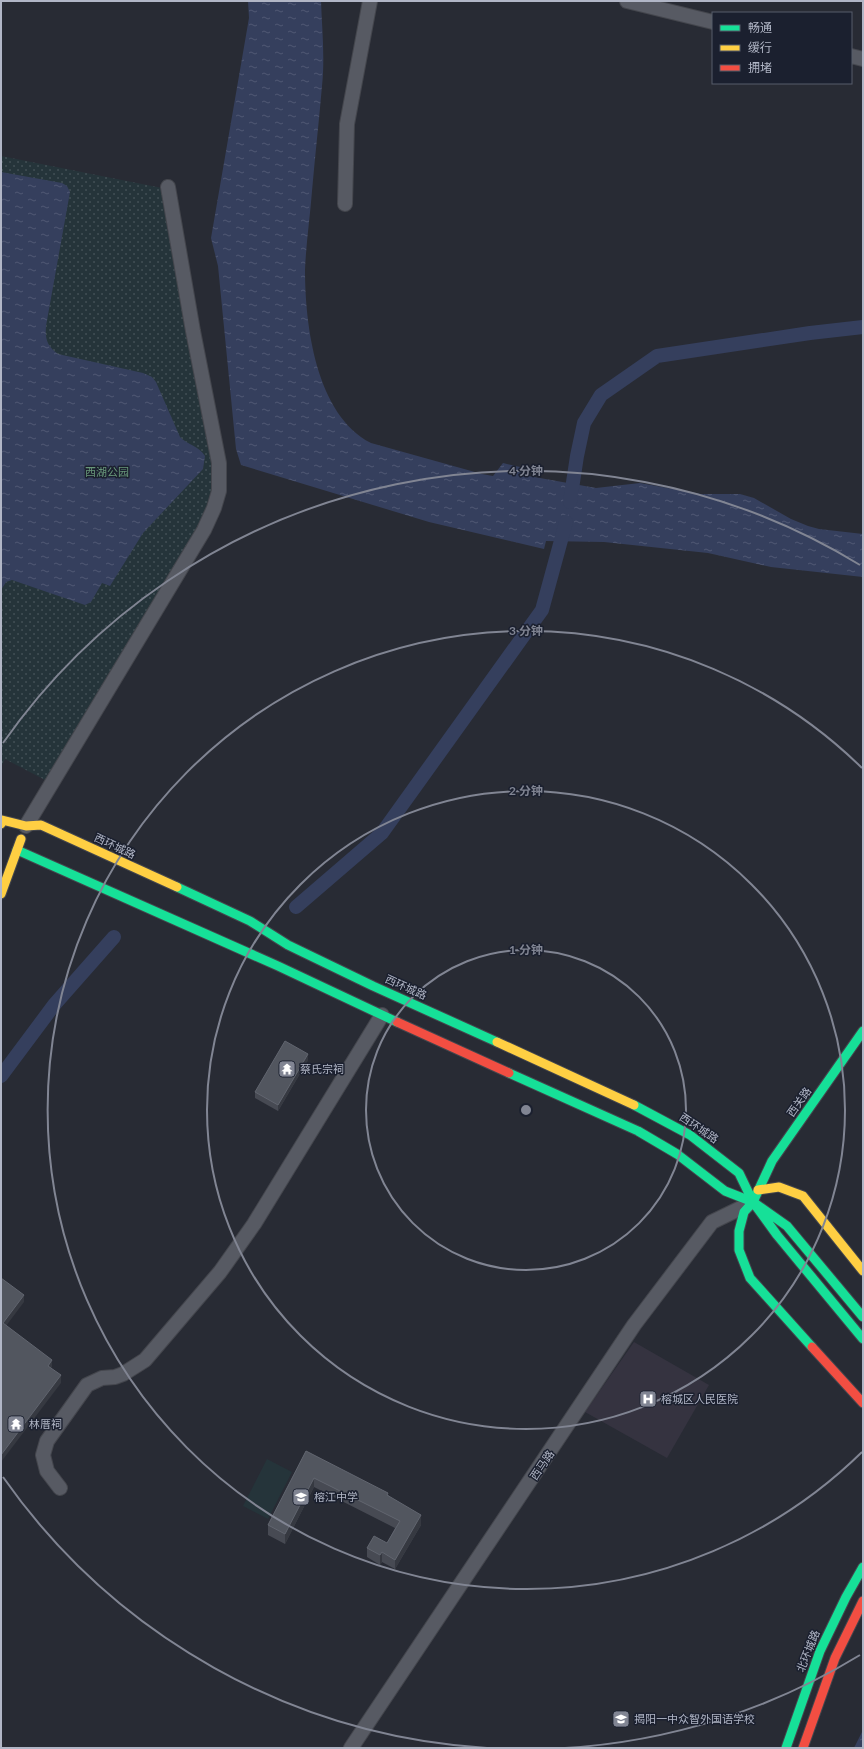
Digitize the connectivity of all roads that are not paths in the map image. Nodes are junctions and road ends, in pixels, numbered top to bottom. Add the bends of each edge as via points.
1 (370, 1) edge
2 (627, 1) edge
3 (653, 4) edge
4 (712, 22) edge
5 (852, 56) edge
6 (863, 59) edge
7 (168, 187) dead end
8 (345, 204) dead end
9 (2, 822) edge
10 (26, 826) junction
11 (17, 850) junction
12 (1, 894) edge
13 (382, 1015) junction
14 (863, 1031) edge
15 (756, 1196) junction
16 (863, 1270) edge
17 (863, 1317) edge
18 (863, 1339) edge
19 (863, 1403) edge
20 (60, 1488) dead end
21 (863, 1567) edge
22 (863, 1600) edge
23 (351, 1748) edge
24 (786, 1748) edge
25 (803, 1748) edge

1 - 8 street via 347,124
2 - 3 street
3 - 4 street
5 - 6 street
7 - 10 street via 193,331 220,463 219,491 204,530
9 - 10 main road, 西环城路
10 - 11 main road
10 - 15 main road, 西环城路 via 42,825 250,920 288,945 373,986 648,1111 690,1135 739,1173
11 - 12 main road
11 - 13 main road, 西环城路
13 - 15 main road, 西环城路 via 638,1131 677,1154 725,1190
13 - 20 street via 254,1224 220,1272 145,1360 123,1374 102,1378 87,1385 47,1441 43,1455 47,1471
14 - 15 main road, 西关路 via 772,1162
15 - 16 main road via 772,1186 802,1196
15 - 17 main road, 西环城路 via 787,1226
15 - 18 main road, 西环城路 via 776,1235
15 - 19 main road, 西关路 via 744,1212 739,1231 739,1250 750,1278
15 - 23 street, 西马路 via 712,1222 634,1325
21 - 24 main road, 北环城路 via 822,1645
22 - 25 main road via 835,1658

